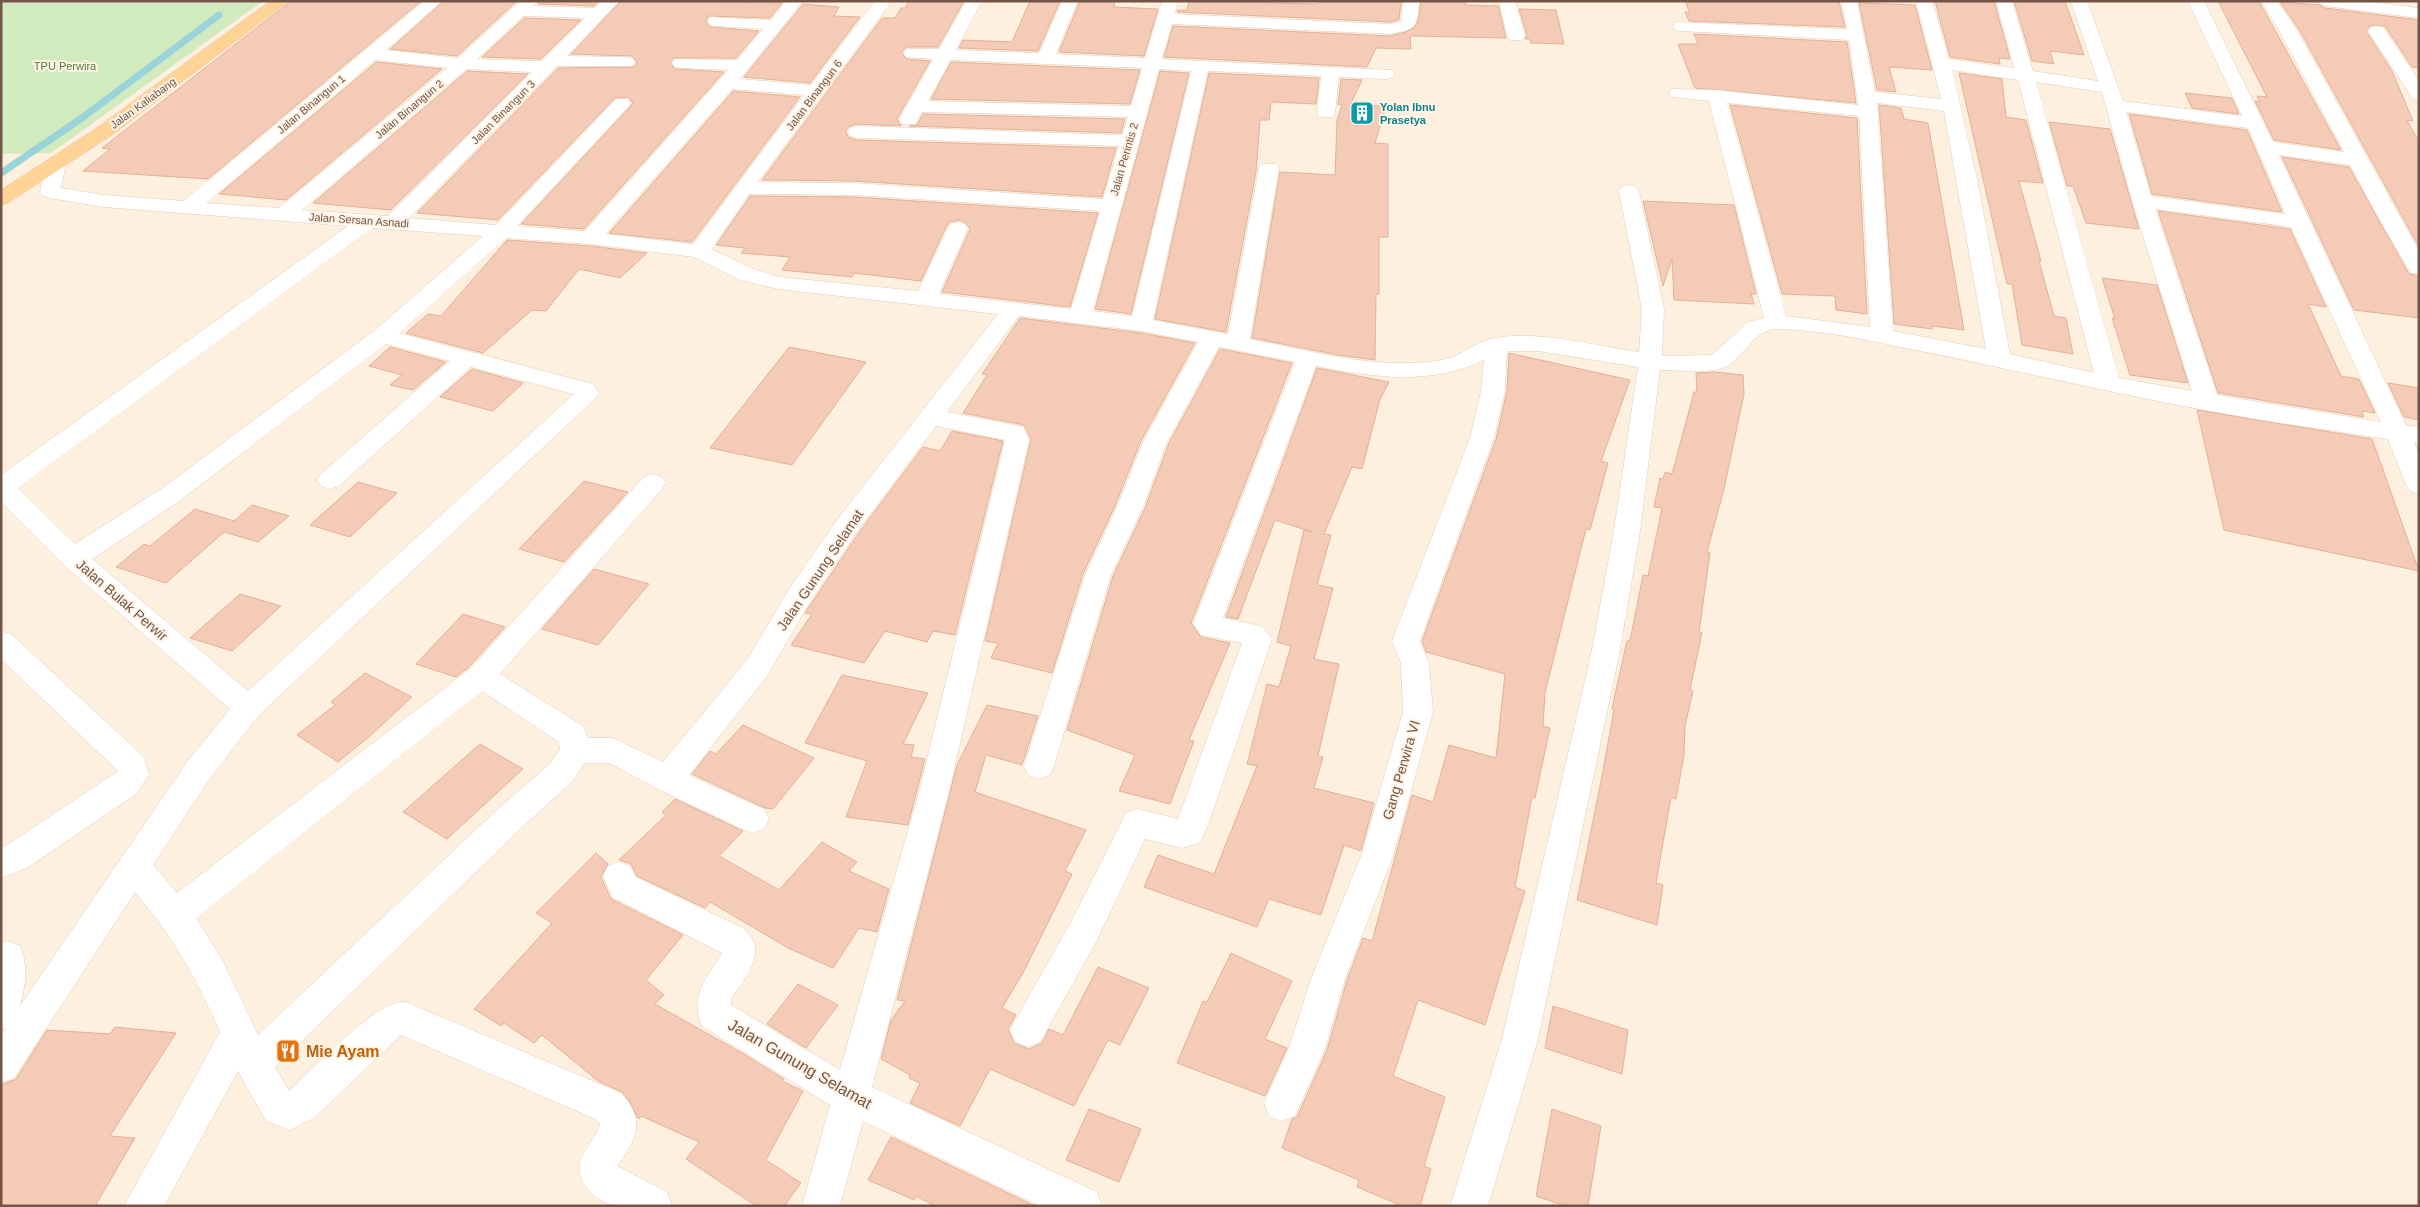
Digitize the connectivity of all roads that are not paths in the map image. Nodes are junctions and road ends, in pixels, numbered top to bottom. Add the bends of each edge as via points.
1 (280, 1) edge
2 (434, 1) edge
3 (794, 1) edge
4 (884, 1) edge
5 (974, 1) edge
6 (1070, 1) edge
7 (1170, 1) edge
8 (1411, 1) edge
9 (1507, 1) edge
10 (1849, 1) edge
11 (1924, 1) edge
12 (2004, 1) edge
13 (2079, 1) edge
14 (2196, 1) edge
15 (2269, 1) edge
16 (2325, 1) edge
17 (525, 6) edge
18 (606, 7) edge
19 (2419, 13) edge
20 (1165, 19) junction
21 (716, 21) dead end
22 (775, 25) junction
23 (1681, 26) dead end
24 (2377, 31) dead end
25 (1858, 35) junction
26 (1516, 36) dead end
27 (912, 53) dead end
28 (370, 54) junction
29 (945, 54) junction
30 (1045, 59) junction
31 (626, 62) dead end
32 (680, 63) dead end
33 (1151, 63) junction
34 (1943, 63) junction
35 (462, 64) junction
36 (551, 64) junction
37 (742, 65) junction
38 (1201, 65) junction
39 (1331, 71) junction
40 (1386, 74) dead end
41 (2025, 74) junction
42 (727, 83) junction
43 (817, 91) junction
44 (1678, 93) dead end
45 (1716, 95) junction
46 (2112, 96) junction
47 (2419, 96) edge
48 (622, 103) dead end
49 (1867, 104) junction
50 (916, 106) junction
51 (1953, 106) junction
52 (1137, 112) junction
53 (1326, 113) dead end
54 (2255, 123) junction
55 (857, 132) dead end
56 (901, 134) junction
57 (1129, 141) junction
58 (2265, 147) junction
59 (2359, 160) junction
60 (56, 162) junction
61 (1269, 168) dead end
62 (743, 188) junction
63 (1629, 191) dead end
64 (1, 199) edge
65 (2142, 201) junction
66 (1111, 206) junction
67 (189, 207) junction
68 (286, 214) junction
69 (368, 221) junction
70 (2299, 222) junction
71 (393, 223) junction
72 (958, 228) dead end
73 (501, 231) junction
74 (590, 238) junction
75 (699, 250) junction
76 (2419, 268) edge
77 (924, 300) junction
78 (1012, 310) junction
79 (1080, 318) junction
80 (1776, 322) junction
81 (1140, 324) junction
82 (382, 336) junction
83 (1882, 336) junction
84 (1212, 338) junction
85 (1238, 343) junction
86 (1495, 344) junction
87 (1308, 356) junction
88 (467, 358) junction
89 (1999, 359) junction
90 (1650, 362) junction
91 (2109, 384) junction
92 (2207, 402) junction
93 (933, 417) junction
94 (2408, 433) edge
95 (330, 480) dead end
96 (653, 483) dead end
97 (2419, 485) edge
98 (1, 486) edge
99 (73, 558) junction
100 (1, 642) edge
101 (481, 676) junction
102 (248, 708) junction
103 (576, 751) junction
104 (1039, 766) dead end
105 (667, 779) junction
106 (754, 819) dead end
107 (1, 864) edge
108 (135, 868) junction
109 (619, 876) dead end
110 (176, 915) junction
111 (8, 957) dead end
112 (1, 1013) edge
113 (1028, 1030) dead end
114 (246, 1049) junction
115 (1, 1065) edge
116 (852, 1097) junction
117 (1282, 1103) dead end
118 (143, 1206) edge
119 (653, 1206) edge
120 (821, 1206) edge
121 (1082, 1206) edge
122 (1469, 1206) edge

1 - 60 main road, Jalan Kaliabang via 105,131
2 - 28 street, Jalan Binangun 1
3 - 22 street
4 - 43 street, Jalan Binangun 6
5 - 29 street
6 - 30 street
7 - 20 street, Jalan Perintis 2
8 - 20 street via 1409,23 1390,29
9 - 26 street
10 - 25 street
11 - 34 street
12 - 41 street
13 - 46 street
14 - 54 street
15 - 59 street
16 - 19 street
17 - 18 street
17 - 35 street, Jalan Binangun 2
18 - 36 street, Jalan Binangun 3
20 - 33 street, Jalan Perintis 2
21 - 22 street
22 - 37 street
23 - 25 street
24 - 47 street
25 - 49 street
27 - 29 street
28 - 35 street
28 - 67 street, Jalan Binangun 1
29 - 30 street
29 - 50 street
30 - 33 street
31 - 36 street
32 - 37 street
33 - 38 street
33 - 52 street, Jalan Perintis 2
34 - 41 street
34 - 51 street
35 - 36 street
35 - 68 street, Jalan Binangun 2
36 - 71 street, Jalan Binangun 3
37 - 42 street
38 - 39 street
38 - 81 street
39 - 40 street
39 - 53 street
41 - 46 street
41 - 91 street
42 - 43 street
42 - 74 street
43 - 62 street, Jalan Binangun 6
44 - 45 street
45 - 49 street
45 - 80 street
46 - 54 street
46 - 65 street
48 - 73 street
49 - 51 street
49 - 83 street
50 - 52 street
50 - 56 street
51 - 89 street
52 - 57 street, Jalan Perintis 2
54 - 58 street
55 - 56 street
56 - 57 street
57 - 66 street, Jalan Perintis 2
58 - 59 street
58 - 70 street
59 - 76 street
60 - 64 main road, Jalan Kaliabang
60 - 67 street, Jalan Sersan Asnadi via 50,192 104,201
61 - 85 street
62 - 66 street via 854,189
62 - 75 street, Jalan Binangun 6
63 - 90 street via 1653,309
65 - 70 street
65 - 92 street
66 - 79 street, Jalan Perintis 2
67 - 68 street, Jalan Sersan Asnadi
68 - 69 street, Jalan Sersan Asnadi
69 - 71 street, Jalan Sersan Asnadi
69 - 98 street
70 - 94 street
71 - 73 street, Jalan Sersan Asnadi
72 - 77 street
73 - 74 street, Jalan Sersan Asnadi
73 - 82 street
74 - 75 street, Jalan Sersan Asnadi
75 - 77 street via 748,275 778,283
77 - 78 street
78 - 79 street
78 - 93 street, Jalan Gunung Selamat
79 - 81 street
80 - 83 street
80 - 90 street via 1756,327 1717,362
81 - 84 street
82 - 88 street
82 - 99 street via 170,495
83 - 89 street
84 - 85 street
84 - 104 street via 1156,442 1098,575
85 - 87 street
86 - 87 street via 1461,362 1426,368 1352,366
86 - 90 street via 1538,344
86 - 117 street, Gang Perwira VI via 1497,367 1494,388 1476,458 1406,641 1415,663 1418,712 1377,856 1328,979 1306,1049
87 - 113 street via 1207,624 1252,634 1258,639 1191,828 1182,834 1137,823 1084,931
88 - 95 street
88 - 102 street via 585,389 588,394
89 - 91 street
90 - 122 street via 1627,531 1605,655 1520,1039
91 - 92 street
92 - 94 street
93 - 105 street, Jalan Gunung Selamat via 849,523 799,596 757,668
93 - 116 street via 1015,433 1017,440 934,792
94 - 97 street
96 - 101 street
98 - 99 street, Jalan Bulak Perwir
99 - 102 street, Jalan Bulak Perwir
100 - 107 street via 133,766 134,776 126,786 16,858
101 - 103 street via 572,734
101 - 110 street
102 - 108 street via 198,771
103 - 105 street via 613,750
103 - 114 street via 562,772
105 - 106 street
108 - 110 street
108 - 115 street
109 - 116 street, Jalan Gunung Selamat via 624,887 731,939 739,946 739,956 714,996 714,1014
110 - 114 street via 210,970
111 - 112 street via 9,978
114 - 118 street
114 - 119 street via 279,1108 290,1112 387,1024 399,1018 406,1019 608,1106 618,1117 617,1133 597,1166 600,1177
116 - 120 street
116 - 121 street, Jalan Gunung Selamat

